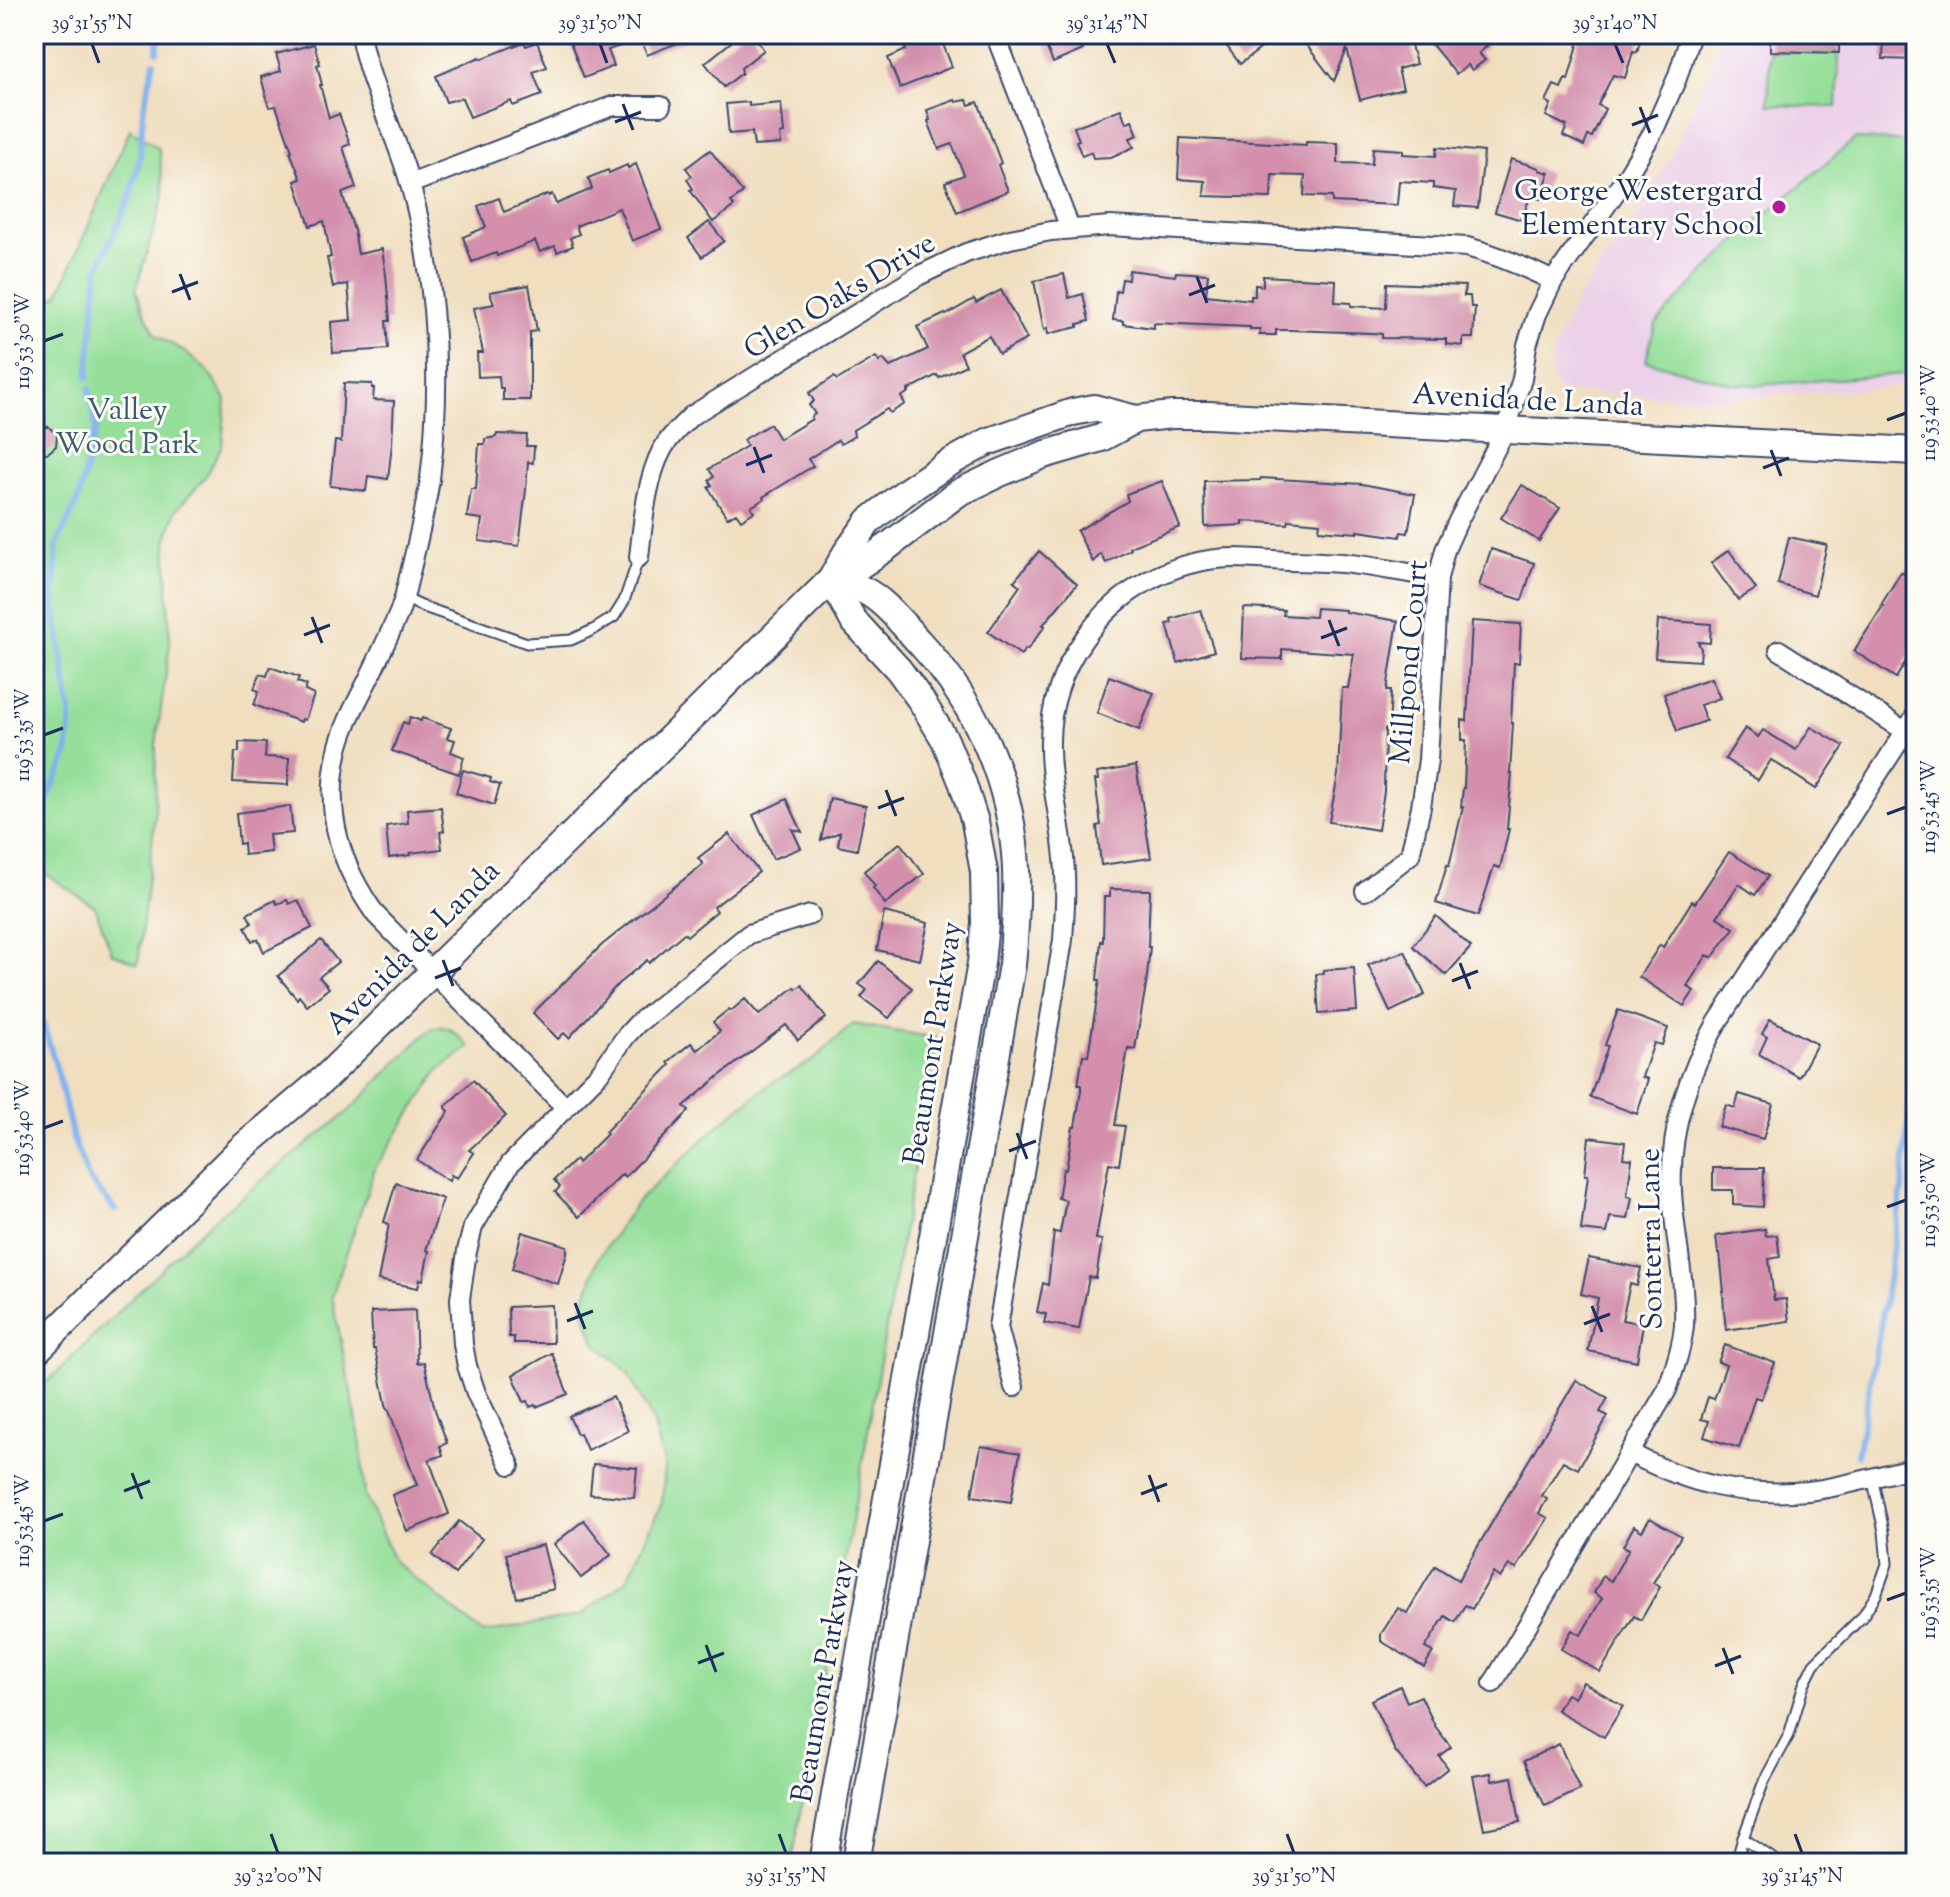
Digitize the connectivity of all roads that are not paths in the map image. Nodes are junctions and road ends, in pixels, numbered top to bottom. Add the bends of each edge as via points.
1 (360, 34) edge
2 (995, 34) edge
3 (1691, 34) edge
4 (661, 106) dead end
5 (410, 184) junction
6 (1070, 228) junction
7 (1553, 281) junction
8 (1506, 429) junction
9 (1916, 451) edge
10 (639, 557) joint
11 (1438, 578) junction
12 (831, 580) junction
13 (404, 598) junction
14 (1779, 650) dead end
15 (1916, 715) edge
16 (1905, 731) junction
17 (1365, 891) dead end
18 (810, 915) dead end
19 (431, 972) junction
20 (566, 1108) junction
21 (34, 1353) edge
22 (1014, 1387) dead end
23 (1630, 1453) junction
24 (510, 1465) dead end
25 (1916, 1467) edge
26 (1872, 1477) junction
27 (1493, 1683) dead end
28 (1743, 1838) junction
29 (823, 1863) edge
30 (856, 1863) edge
31 (1736, 1863) edge
32 (1779, 1863) edge

1 - 5 street
2 - 6 street
3 - 7 street, Millpond Court via 1653,132
4 - 5 street via 612,106
5 - 13 street via 427,258 437,374 429,482
6 - 7 street, Glen Oaks Drive via 1467,247
6 - 10 street, Glen Oaks Drive via 1010,239 918,276 691,416 662,450 654,471
7 - 8 street, Millpond Court via 1527,345
8 - 9 street, Avenida de Landa
8 - 11 street, Millpond Court via 1458,521
8 - 12 street, Avenida de Landa via 1209,415 1136,419 1094,408 1073,412 976,448 931,474 869,521
10 - 13 lane, Glen Oaks Drive via 614,617 571,640 527,643
11 - 17 street, Millpond Court via 1428,760 1413,843 1410,855
11 - 22 street via 1344,563 1232,558 1199,562 1167,571 1114,603 1076,649 1053,708 1050,739 1064,852 1063,940 998,1327
12 - 19 street, Avenida de Landa
12 - 29 street, Beaumont Parkway via 853,620 899,670 945,740 975,822 984,872 985,923
12 - 30 street via 883,604 956,689 983,732 999,773 1016,866 1012,965
13 - 19 street via 348,722 333,780 333,807 337,838 359,891
14 - 16 street
15 - 16 street, Sonterra Lane
16 - 23 street, Sonterra Lane via 1717,1023 1686,1086 1672,1167 1684,1328 1667,1390
18 - 20 street via 749,934 637,1024
19 - 20 street
19 - 21 street, Avenida de Landa
20 - 24 street via 510,1164 473,1227 467,1251 460,1299 467,1366
23 - 26 street via 1664,1471 1733,1490 1810,1490
23 - 27 street, Sonterra Lane
25 - 26 street
26 - 28 lane via 1887,1564 1876,1595 1862,1617 1814,1664
28 - 31 lane
28 - 32 lane

